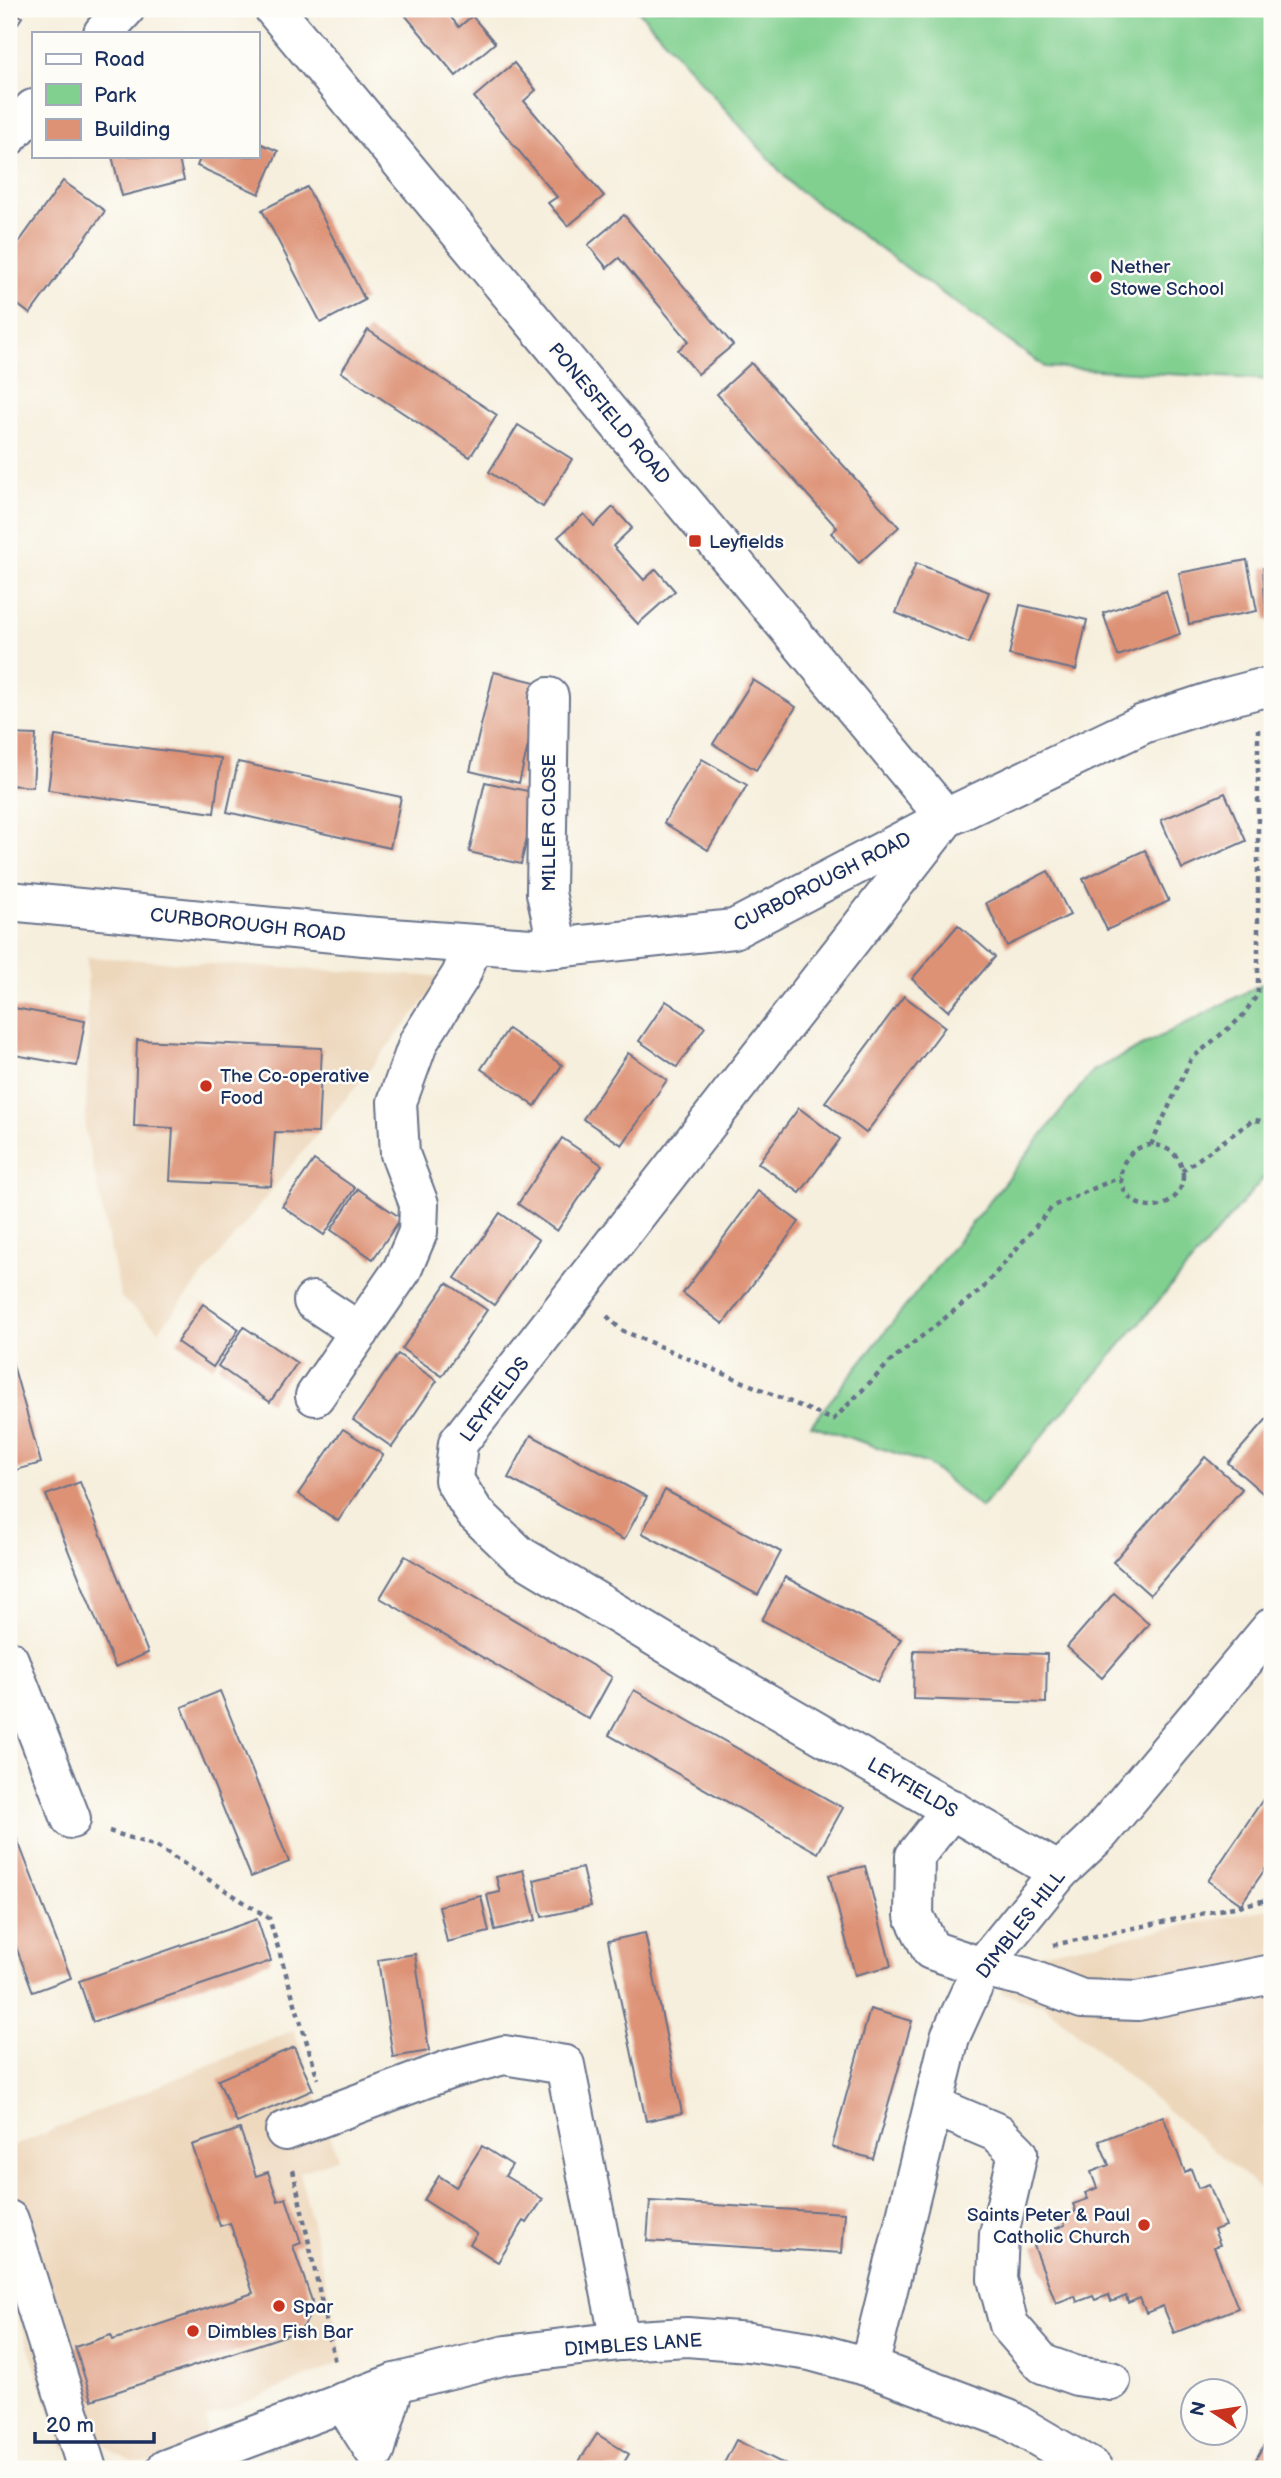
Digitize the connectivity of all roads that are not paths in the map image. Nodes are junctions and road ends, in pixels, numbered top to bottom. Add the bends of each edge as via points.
1 (125, 9) edge
2 (274, 9) edge
3 (104, 32) edge
4 (32, 110) edge
5 (9, 136) edge
6 (1265, 688) edge
7 (549, 697) dead end
8 (946, 818) junction
9 (9, 901) edge
10 (473, 944) junction
11 (558, 948) junction
12 (313, 1301) dead end
13 (360, 1332) junction
14 (315, 1396) dead end
15 (1272, 1627) edge
16 (9, 1661) edge
17 (952, 1809) junction
18 (72, 1819) road end
19 (1059, 1872) junction
20 (982, 1967) junction
21 (1272, 1974) edge
22 (934, 2106) junction
23 (285, 2131) road end
24 (9, 2220) edge
25 (620, 2342) junction
26 (869, 2367) junction
27 (1111, 2381) dead end
28 (395, 2383) junction
29 (343, 2402) junction
30 (376, 2461) edge
31 (86, 2469) edge
32 (166, 2469) edge
33 (1093, 2469) edge

1 - 3 street
2 - 8 street, PONESFIELD ROAD
4 - 5 street
6 - 8 street, CURBOROUGH ROAD via 1143,724
7 - 11 street, MILLER CLOSE via 546,893
8 - 11 street, CURBOROUGH ROAD via 734,929
8 - 17 street, LEYFIELDS via 458,1443 454,1480 474,1512 519,1555
9 - 10 street, CURBOROUGH ROAD
10 - 11 street, CURBOROUGH ROAD
10 - 13 street via 461,975 419,1041 397,1102 400,1154 419,1203 418,1233 402,1270
12 - 13 street
13 - 14 street
15 - 19 street, DIMBLES HILL via 1100,1833
16 - 18 street
17 - 19 street, LEYFIELDS
17 - 20 street via 915,1856 914,1916 931,1950
19 - 20 street, DIMBLES HILL
20 - 21 street via 1025,1977 1082,1999 1138,2001
20 - 22 street, DIMBLES HILL via 950,2037
22 - 26 street, DIMBLES HILL
22 - 27 street via 998,2133 1018,2153 999,2234 997,2279 1009,2325 1043,2364
23 - 25 street via 448,2070 504,2055 565,2065
24 - 31 street
25 - 26 street, DIMBLES LANE via 687,2337 749,2342 810,2351
25 - 28 street, DIMBLES LANE via 506,2355
26 - 33 street, DIMBLES LANE via 1008,2419
28 - 29 street, DIMBLES LANE
28 - 30 street
29 - 30 street
29 - 32 street, DIMBLES LANE

